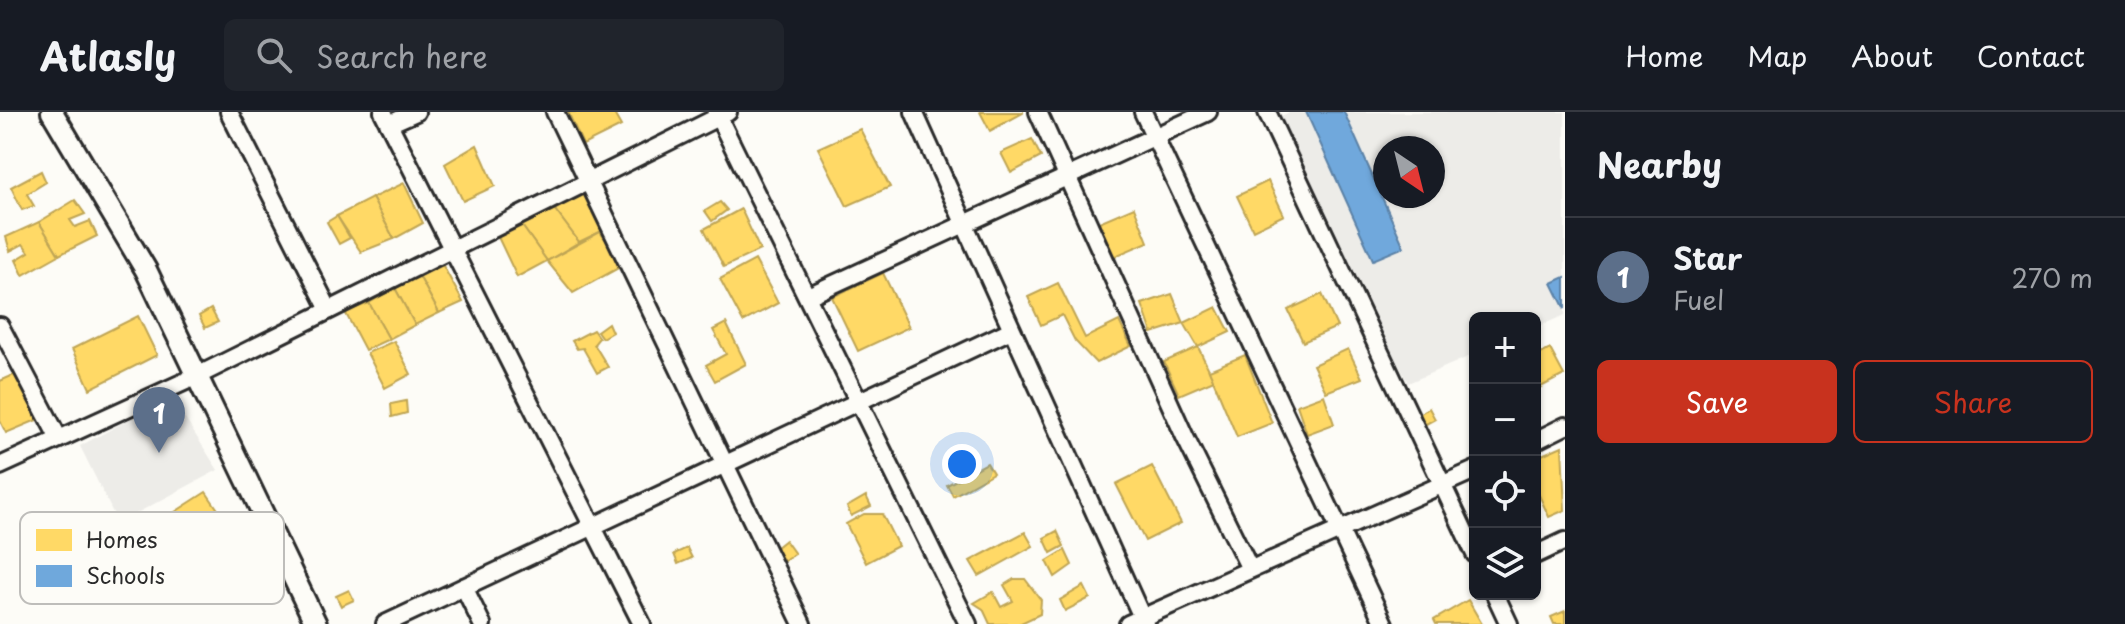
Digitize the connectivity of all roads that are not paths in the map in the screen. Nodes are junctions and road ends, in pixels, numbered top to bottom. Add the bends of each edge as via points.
1 (52, 112) edge
2 (229, 112) edge
3 (416, 112) edge
4 (555, 112) edge
5 (914, 112) edge
6 (1038, 112) edge
7 (1143, 112) edge
8 (1208, 112) edge
9 (1267, 112) edge
10 (721, 113) edge
11 (386, 118) edge
12 (1155, 137) junction
13 (1069, 178) junction
14 (589, 181) junction
15 (962, 225) junction
16 (452, 248) junction
17 (808, 296) junction
18 (329, 310) junction
19 (0, 326) edge
20 (1011, 330) junction
21 (197, 376) junction
22 (859, 399) junction
23 (1565, 426) edge
24 (1541, 438) edge
25 (59, 439) junction
26 (727, 462) junction
27 (0, 466) edge
28 (1469, 473) edge
29 (1442, 486) junction
30 (262, 512) edge
31 (592, 526) junction
32 (1339, 529) junction
33 (1565, 541) edge
34 (1469, 542) edge
35 (1541, 552) edge
36 (284, 557) edge
37 (1250, 569) junction
38 (464, 587) junction
39 (1498, 600) edge
40 (1138, 622) edge
41 (316, 624) edge
42 (385, 624) edge
43 (482, 624) edge
44 (642, 624) edge
45 (802, 624) edge
46 (968, 624) edge
47 (1384, 624) edge
48 (1509, 624) edge

1 - 21 street via 146,270
2 - 18 street
3 - 11 street
4 - 14 street
5 - 15 street
6 - 13 street
7 - 12 street
8 - 12 street
9 - 29 street
10 - 14 street
10 - 17 street
11 - 16 street
12 - 13 street
12 - 32 street
13 - 15 street
13 - 37 street
14 - 16 street
14 - 26 street
15 - 17 street
15 - 20 street
16 - 18 street
16 - 31 street
17 - 22 street
18 - 21 street
19 - 25 street
20 - 22 street
20 - 40 street
21 - 25 street
21 - 30 street
22 - 26 street
22 - 46 street
23 - 24 street
25 - 27 street
26 - 31 street
26 - 45 street
28 - 29 street
29 - 32 street
29 - 34 street
31 - 38 street
31 - 44 street
32 - 37 street
32 - 47 street
33 - 35 street
36 - 41 street
37 - 40 street
38 - 42 street
38 - 43 street
39 - 48 street

